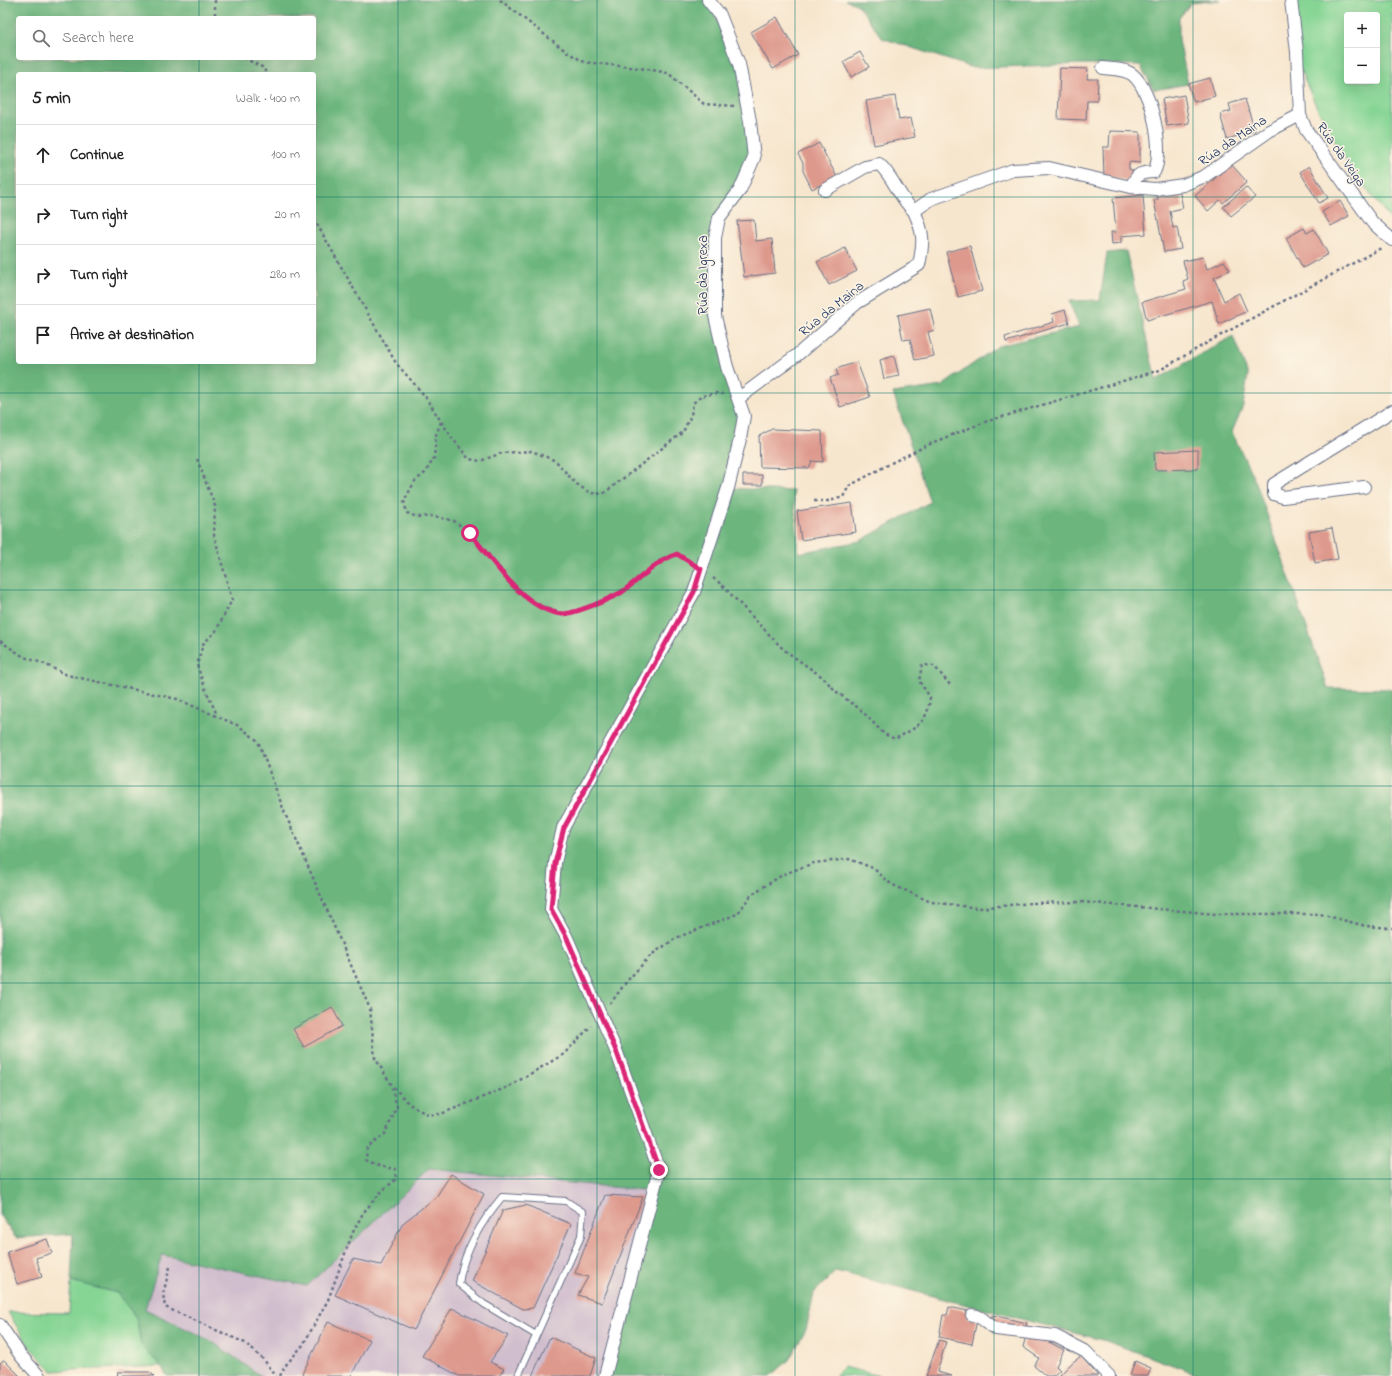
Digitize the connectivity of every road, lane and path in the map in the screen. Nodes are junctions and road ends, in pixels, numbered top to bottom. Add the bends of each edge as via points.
1 (215, 0) edge
2 (500, 0) edge
3 (708, 0) edge
4 (1291, 0) edge
5 (216, 16) edge
6 (248, 60) edge
7 (1103, 68) dead end
8 (265, 72) edge
9 (747, 106) junction
10 (1300, 116) junction
11 (1131, 187) junction
12 (825, 190) dead end
13 (914, 211) junction
14 (316, 223) edge
15 (1389, 243) edge
16 (739, 398) junction
17 (1392, 411) edge
18 (441, 422) junction
19 (197, 459) dead end
20 (1364, 487) dead end
21 (814, 501) dead end
22 (701, 569) junction
23 (0, 641) edge
24 (951, 686) dead end
25 (217, 715) junction
26 (1392, 928) edge
27 (601, 1016) junction
28 (391, 1084) junction
29 (170, 1267) dead end
30 (972, 1315) dead end
31 (0, 1325) edge
32 (536, 1335) junction
33 (0, 1340) edge
34 (13, 1344) junction
35 (39, 1376) edge
36 (276, 1376) edge
37 (280, 1376) edge
38 (518, 1376) edge
39 (605, 1376) edge
40 (1109, 1376) edge

1 - 5 path
2 - 9 path via 567,52 584,62 668,73 704,104 724,107
3 - 9 street, Rúa da Igrexa via 720,15 739,64
4 - 10 street, Rúa da Veiga
6 - 8 path via 264,68
7 - 11 street via 1133,75 1148,98 1152,111 1158,164 1154,172 1141,173 1136,177
9 - 16 street, Rúa da Igrexa via 754,158 740,190 719,218 715,238 715,316 727,367
10 - 11 street, Rúa da Maina via 1269,131 1205,176 1183,185 1155,189
10 - 15 street, Rúa da Veiga via 1306,130
11 - 13 street, Rúa da Maina via 1049,168 1014,170 931,199
12 - 13 street, Rúa da Maina via 865,167 878,164 904,202
13 - 16 street, Rúa da Maina via 922,230 919,265 857,303 797,355
14 - 18 path via 396,363 424,395
15 - 21 path via 1160,370 985,422 895,461 849,486 843,497 829,502
16 - 18 path via 716,393 702,396 693,403 683,432 603,494 590,493 575,483 556,461 532,451 502,453 480,461 469,459
16 - 22 street, Rúa da Igrexa via 744,416 740,439 728,488
17 - 20 street via 1274,484 1274,494 1283,497
18 - 22 path via 436,435 434,458 425,473 415,481 404,501 407,513 416,518 434,516 454,521 470,533 522,595 540,606 563,614 583,609 615,596 640,579 663,558 677,554
19 - 25 path via 215,506 214,535 232,600 216,631 203,644 198,665
22 - 24 path via 721,584 783,649 821,676 838,694 862,710 884,734 895,739 920,725 929,712 930,697 920,681 922,665 934,666
22 - 27 street, Rúa da Igrexa via 694,592 564,828 555,863 551,909 566,936
23 - 25 path via 24,657 67,675 177,699
25 - 28 path via 239,726 258,741 284,812 370,1009 375,1058
26 - 27 path via 1366,926 1320,914 1216,914 1081,902 979,908 931,902 891,884 873,868 849,859 814,863 784,874 752,894 737,914 676,938 651,955 627,981
27 - 28 path via 564,1054 508,1087 441,1114 428,1115 409,1104
27 - 39 street, Rúa da Igrexa via 659,1170
28 - 37 path via 397,1107 385,1134 367,1148 366,1160 395,1170 396,1179 363,1213 353,1232 328,1300 303,1345
29 - 36 path via 163,1294 166,1307 245,1343 264,1360
30 - 40 street via 984,1319 989,1326 996,1329 1055,1336 1086,1352
31 - 34 street
32 - 32 lane via 581,1236 583,1212 566,1201 502,1197 485,1218 462,1267 460,1284 484,1304
32 - 38 lane
33 - 34 street
34 - 35 street

